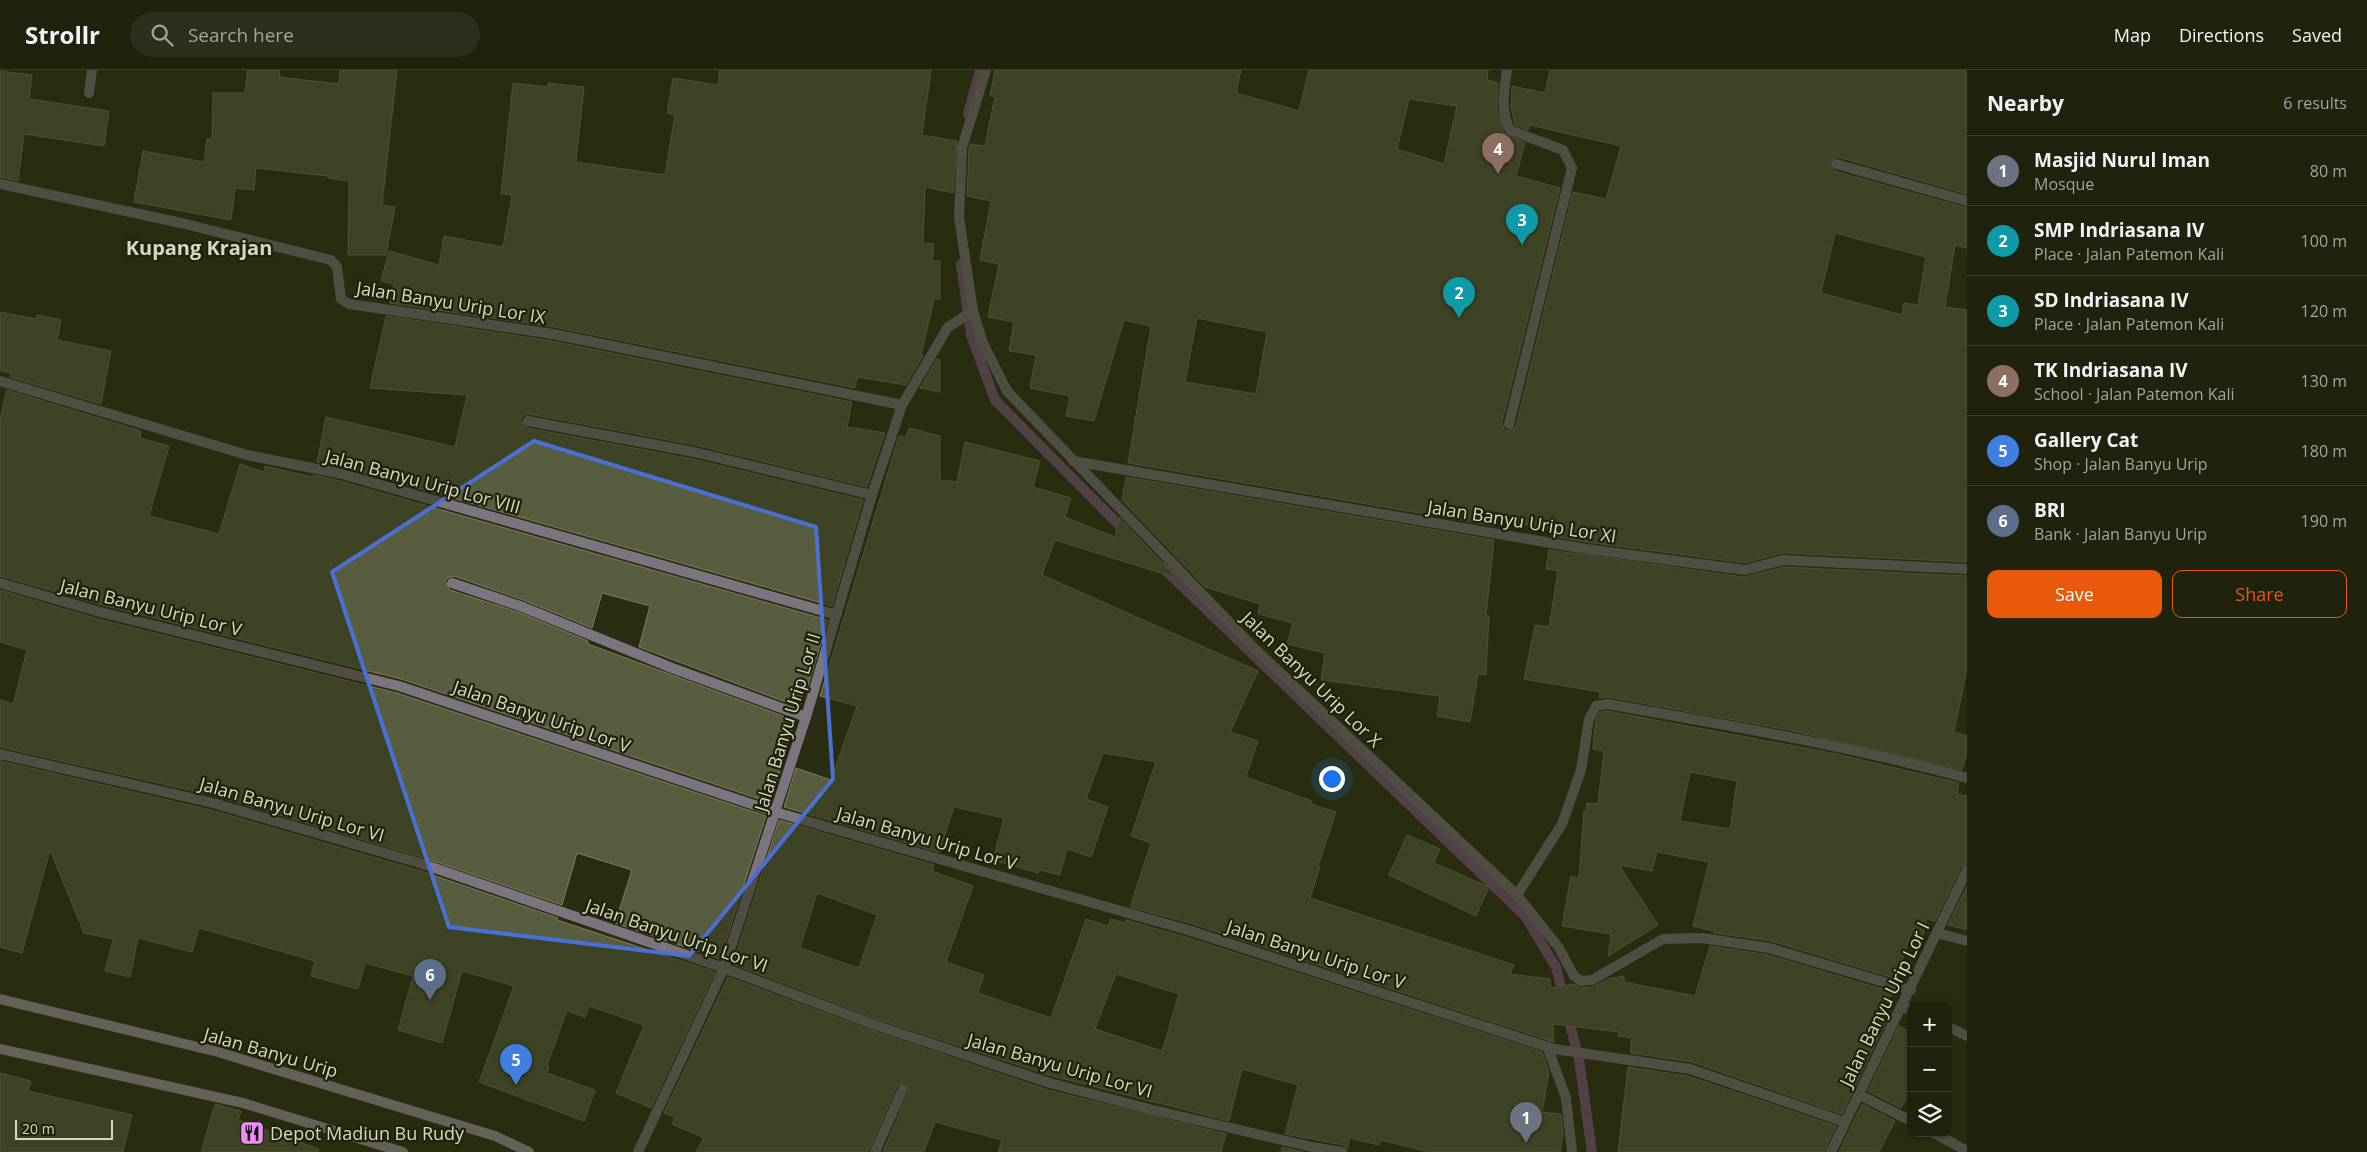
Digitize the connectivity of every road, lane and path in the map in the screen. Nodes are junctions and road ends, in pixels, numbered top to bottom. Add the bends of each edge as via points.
1 (92, 70) edge
2 (986, 70) edge
3 (1507, 70) edge
4 (89, 93) dead end
5 (1836, 164) dead end
6 (0, 184) edge
7 (1967, 202) edge
8 (971, 312) junction
9 (0, 381) edge
10 (902, 405) junction
11 (528, 421) dead end
12 (1509, 424) dead end
13 (1073, 461) junction
14 (872, 495) junction
15 (1967, 569) edge
16 (0, 583) edge
17 (452, 583) dead end
18 (837, 615) junction
19 (806, 717) junction
20 (0, 754) edge
21 (1967, 778) edge
22 (775, 812) junction
23 (1967, 870) edge
24 (1517, 895) junction
25 (1937, 933) junction
26 (1967, 941) edge
27 (724, 968) junction
28 (1911, 990) junction
29 (0, 1000) edge
30 (1906, 1008) edge
31 (1952, 1029) edge
32 (1967, 1036) edge
33 (1550, 1048) junction
34 (0, 1049) edge
35 (903, 1089) dead end
36 (1858, 1094) junction
37 (1907, 1119) edge
38 (1845, 1122) junction
39 (1941, 1137) edge
40 (1311, 1150) edge
41 (1967, 1151) edge
42 (403, 1152) edge
43 (529, 1152) edge
44 (638, 1152) edge
45 (875, 1152) edge
46 (1342, 1152) edge
47 (1572, 1152) edge
48 (1831, 1152) edge

1 - 4 street
2 - 8 street, Jalan Banyu Urip Lor X via 962,148 959,217
3 - 12 street via 1503,103 1504,119 1510,130 1563,150 1572,168
5 - 7 street
6 - 10 street, Jalan Banyu Urip Lor IX via 331,260 337,267 341,299 349,304 553,334
8 - 10 street, Jalan Banyu Urip Lor II via 948,327
8 - 13 street, Jalan Banyu Urip Lor X via 1007,391
9 - 18 street, Jalan Banyu Urip Lor VIII via 247,455 342,474
10 - 14 street, Jalan Banyu Urip Lor II
11 - 14 street via 694,452
13 - 15 street, Jalan Banyu Urip Lor XI via 1586,549 1745,570 1783,560
13 - 24 street, Jalan Banyu Urip Lor X via 1255,649
14 - 18 street, Jalan Banyu Urip Lor II
16 - 22 street, Jalan Banyu Urip Lor V via 100,612 399,686
17 - 19 street via 520,606 672,668
18 - 19 street, Jalan Banyu Urip Lor II
19 - 22 street, Jalan Banyu Urip Lor II
20 - 27 street, Jalan Banyu Urip Lor VI via 213,803 414,861
21 - 24 street via 1904,760 1721,724 1607,704 1596,706 1589,719 1581,770 1562,824
22 - 27 street, Jalan Banyu Urip Lor II
22 - 33 street, Jalan Banyu Urip Lor V via 1191,930
23 - 25 street, Jalan Banyu Urip Lor I
24 - 28 street, Jalan Banyu Urip Lor X via 1559,948 1574,976 1581,981 1592,980 1663,939 1702,938 1769,948
25 - 26 street
25 - 28 street, Jalan Banyu Urip Lor I
27 - 40 street, Jalan Banyu Urip Lor VI via 878,1026 1050,1083
27 - 44 street, Jalan Banyu Urip Lor II
28 - 30 street, Jalan Banyu Urip Lor I
29 - 43 main road, Jalan Banyu Urip via 218,1052 495,1136
30 - 36 street, Jalan Banyu Urip Lor I
31 - 32 street
33 - 38 street, Jalan Banyu Urip Lor V via 1690,1069
33 - 47 street via 1566,1098
34 - 42 main road via 243,1103
35 - 45 street
36 - 37 street
36 - 38 street, Jalan Banyu Urip Lor I
38 - 48 street, Jalan Banyu Urip Lor I
39 - 41 street
40 - 46 street, Jalan Banyu Urip Lor VI

